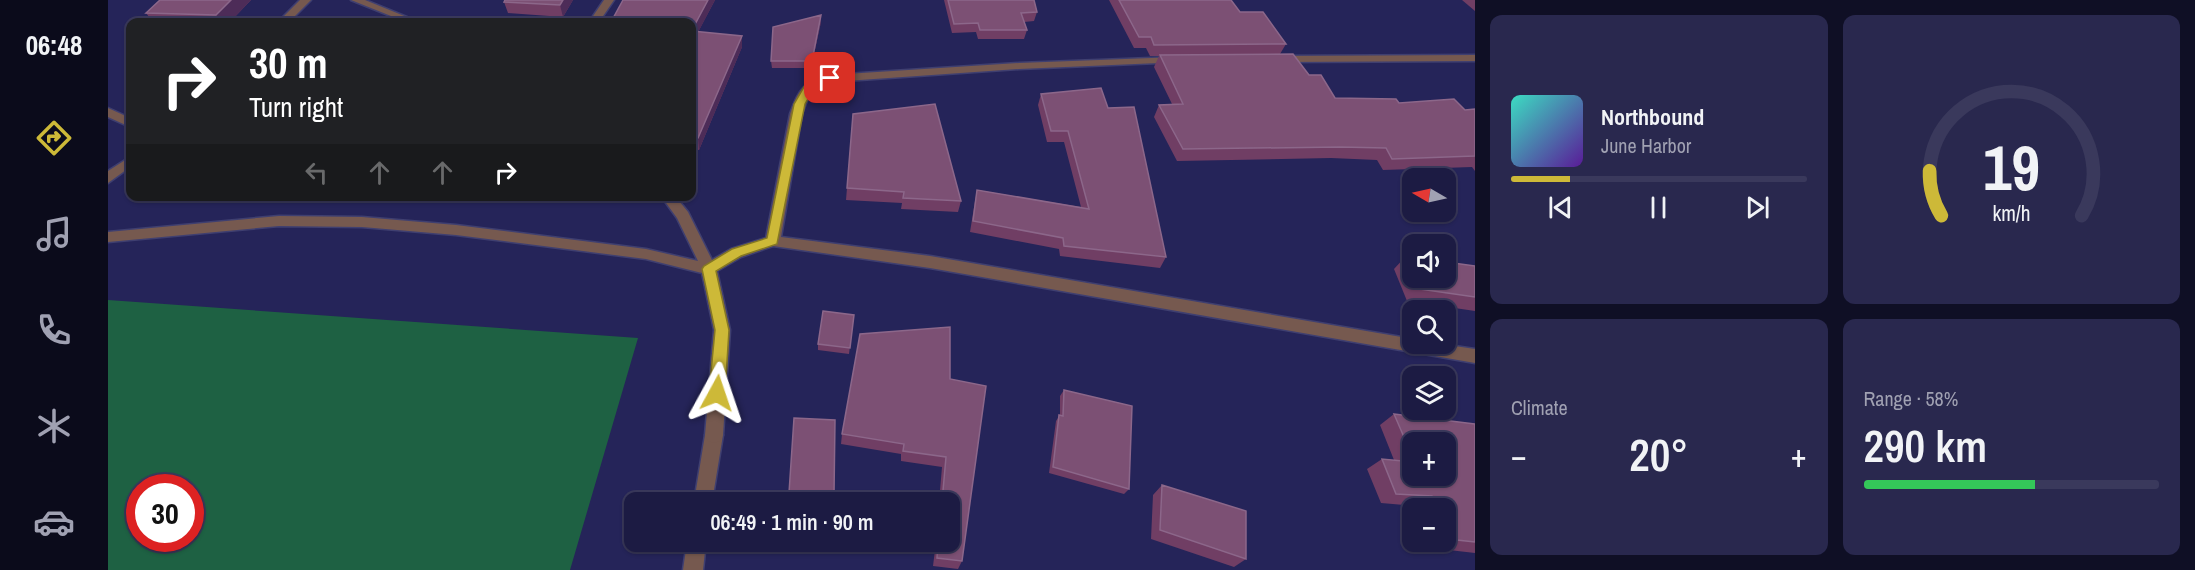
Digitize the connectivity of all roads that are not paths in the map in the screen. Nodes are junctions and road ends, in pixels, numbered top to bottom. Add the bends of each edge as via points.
1 (306, 0) edge
2 (356, 0) edge
3 (609, 0) edge
4 (287, 18) edge
5 (403, 18) edge
6 (597, 18) edge
7 (1475, 58) edge
8 (1259, 59) edge
9 (1189, 60) edge
10 (108, 112) edge
11 (126, 121) edge
12 (126, 164) edge
13 (108, 178) edge
14 (671, 201) edge
15 (108, 237) edge
16 (773, 241) junction
17 (709, 269) junction
18 (1475, 356) edge
19 (705, 492) edge
20 (696, 552) edge
21 (693, 570) edge

1 - 4 street
2 - 5 street
3 - 6 street
7 - 8 street
9 - 16 street via 830,78 808,87 799,104
10 - 11 street
12 - 13 street
14 - 17 street via 683,216
15 - 17 street via 279,221 362,222 635,253
16 - 17 street via 736,253
16 - 18 street via 930,262
17 - 19 street via 722,330 714,435
20 - 21 street

